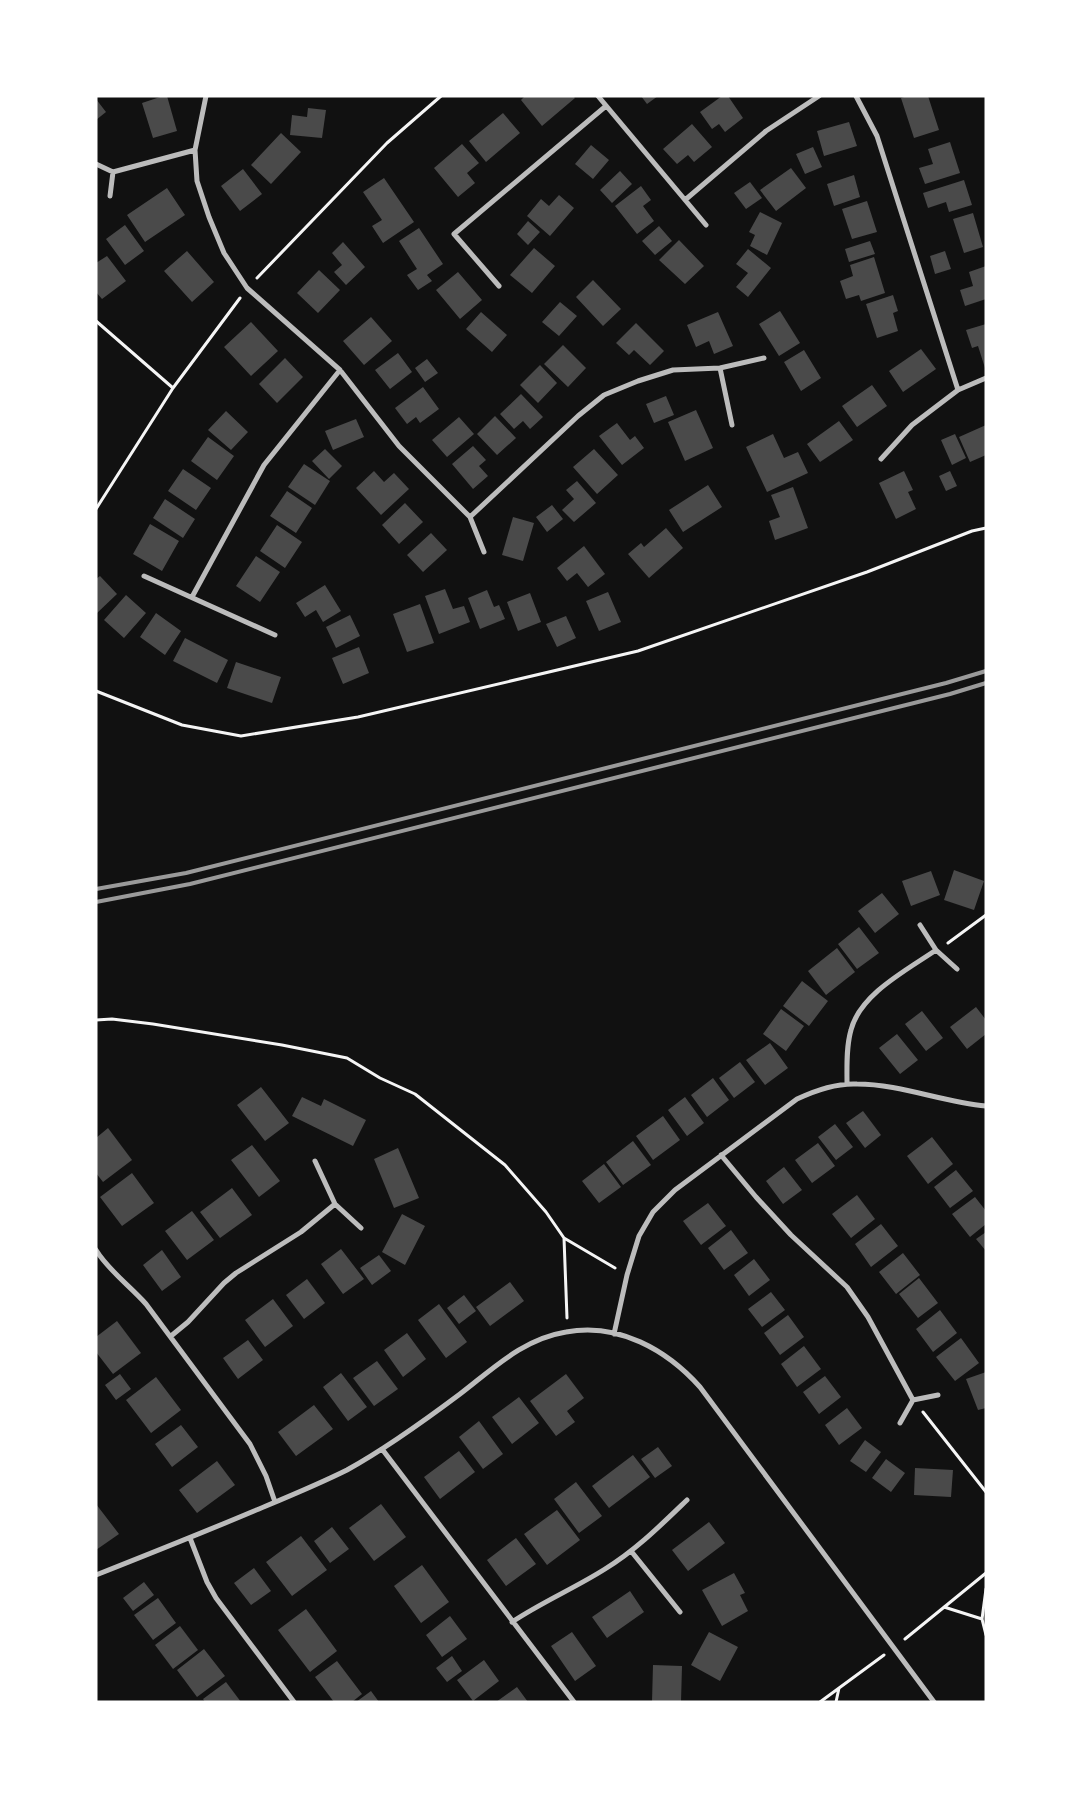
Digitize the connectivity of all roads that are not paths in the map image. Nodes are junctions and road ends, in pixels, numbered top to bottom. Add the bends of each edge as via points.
1 (206, 96) edge
2 (598, 96) edge
3 (819, 96) edge
4 (856, 96) edge
5 (606, 106) junction
6 (195, 150) junction
7 (96, 164) edge
8 (113, 172) junction
9 (110, 196) dead end
10 (685, 200) junction
11 (706, 225) dead end
12 (499, 286) dead end
13 (764, 358) dead end
14 (720, 368) junction
15 (340, 370) junction
16 (986, 378) edge
17 (958, 390) junction
18 (732, 425) dead end
19 (880, 459) dead end
20 (470, 518) junction
21 (484, 552) dead end
22 (144, 576) dead end
23 (192, 597) junction
24 (275, 634) dead end
25 (920, 925) dead end
26 (936, 950) junction
27 (957, 969) dead end
28 (847, 1084) junction
29 (986, 1106) edge
30 (721, 1155) junction
31 (315, 1160) dead end
32 (335, 1204) junction
33 (361, 1228) dead end
34 (96, 1250) edge
35 (614, 1334) junction
36 (171, 1336) junction
37 (938, 1395) dead end
38 (913, 1400) junction
39 (900, 1423) dead end
40 (382, 1449) junction
41 (687, 1500) dead end
42 (275, 1502) junction
43 (190, 1538) junction
44 (630, 1551) junction
45 (96, 1575) edge
46 (680, 1612) dead end
47 (512, 1622) junction
48 (294, 1702) edge
49 (574, 1702) edge
50 (934, 1702) edge

1 - 6 street
2 - 5 street
3 - 10 street via 766,131
4 - 17 street via 877,136
5 - 10 street
5 - 12 street via 454,234
6 - 8 street
6 - 15 street via 197,181 209,217 224,253 246,288
7 - 8 street
8 - 9 street
10 - 11 street
13 - 14 street
14 - 18 street
14 - 20 street via 673,370 604,395
15 - 20 street via 399,446
15 - 23 street via 264,466
16 - 17 street
17 - 19 street via 912,425
20 - 21 street
22 - 23 street
23 - 24 street
25 - 26 street
26 - 27 street
26 - 28 street via 861,1007 850,1032
28 - 29 street via 902,1090
28 - 30 street via 797,1099
30 - 35 street via 675,1190 653,1212 639,1236
30 - 38 street via 774,1218 858,1301
31 - 32 street
32 - 33 street
32 - 36 street via 301,1232 230,1278 195,1316
34 - 36 street
35 - 40 street via 568,1331 534,1341
35 - 50 street via 632,1338 663,1353 700,1387
36 - 42 street via 250,1444
37 - 38 street
38 - 39 street
40 - 42 street
40 - 47 street
41 - 44 street
42 - 43 street
43 - 45 street
43 - 48 street via 216,1598
44 - 46 street
44 - 47 street via 599,1573
47 - 49 street

